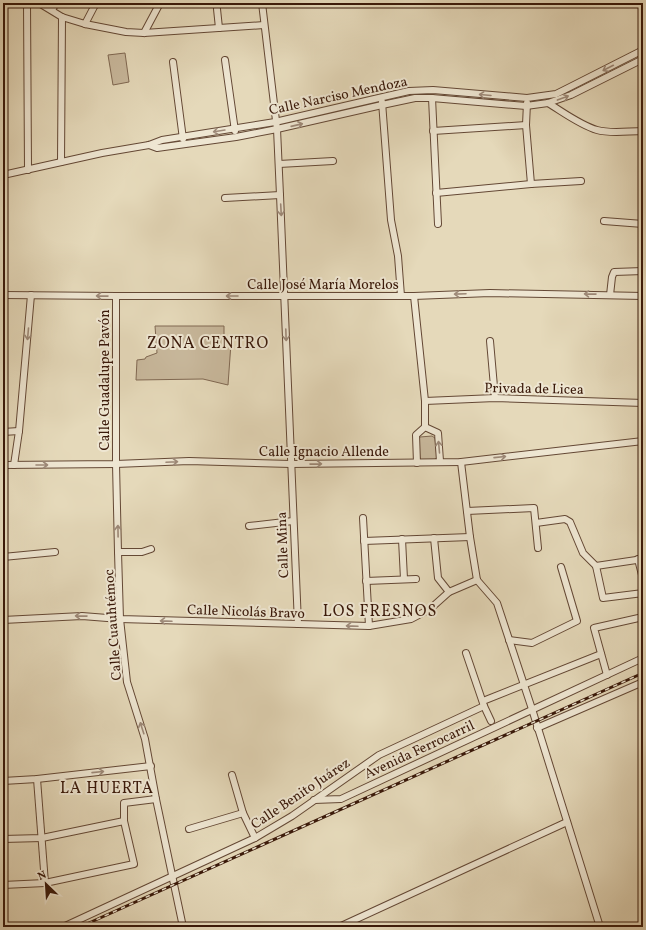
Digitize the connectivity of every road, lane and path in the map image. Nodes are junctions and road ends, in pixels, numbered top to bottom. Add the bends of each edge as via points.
1 (27, 3) edge
2 (40, 3) edge
3 (56, 3) edge
4 (96, 3) edge
5 (160, 3) edge
6 (262, 3) edge
7 (217, 9) dead end
8 (52, 10) junction
9 (62, 17) junction
10 (85, 24) junction
11 (264, 25) junction
12 (218, 28) junction
13 (144, 33) junction
14 (643, 50) edge
15 (643, 59) edge
16 (225, 60) dead end
17 (173, 62) dead end
18 (381, 96) junction
19 (432, 98) junction
20 (527, 98) junction
21 (548, 103) junction
22 (382, 105) junction
23 (526, 106) junction
24 (275, 122) junction
25 (526, 125) junction
26 (234, 129) junction
27 (276, 129) junction
28 (433, 131) junction
29 (643, 131) edge
30 (183, 137) junction
31 (236, 137) junction
32 (149, 145) junction
33 (183, 145) junction
34 (333, 161) dead end
35 (62, 162) junction
36 (278, 164) junction
37 (28, 170) junction
38 (3, 175) edge
39 (581, 181) dead end
40 (531, 184) junction
41 (436, 193) junction
42 (280, 195) junction
43 (225, 198) dead end
44 (604, 221) dead end
45 (438, 224) dead end
46 (643, 224) edge
47 (643, 271) edge
48 (3, 295) edge
49 (31, 295) junction
50 (610, 295) junction
51 (116, 296) junction
52 (285, 296) junction
53 (402, 296) junction
54 (414, 296) junction
55 (643, 296) edge
56 (490, 341) dead end
57 (495, 398) junction
58 (424, 401) junction
59 (643, 403) edge
60 (425, 427) junction
61 (19, 431) junction
62 (3, 432) edge
63 (643, 441) edge
64 (440, 461) junction
65 (461, 462) junction
66 (418, 463) junction
67 (116, 464) junction
68 (291, 464) junction
69 (3, 465) edge
70 (14, 465) junction
71 (467, 511) junction
72 (363, 518) dead end
73 (293, 520) junction
74 (536, 523) junction
75 (249, 526) dead end
76 (470, 536) junction
77 (434, 538) junction
78 (402, 539) junction
79 (364, 540) junction
80 (538, 548) dead end
81 (151, 549) dead end
82 (55, 552) dead end
83 (118, 552) junction
84 (3, 557) edge
85 (640, 559) edge
86 (596, 566) junction
87 (561, 567) dead end
88 (404, 579) junction
89 (416, 579) dead end
90 (643, 579) edge
91 (477, 580) junction
92 (366, 581) junction
93 (449, 592) junction
94 (643, 593) edge
95 (643, 617) edge
96 (120, 619) junction
97 (3, 620) edge
98 (298, 624) junction
99 (369, 626) junction
100 (509, 640) junction
101 (466, 653) dead end
102 (601, 654) junction
103 (643, 658) edge
104 (607, 675) junction
105 (643, 682) edge
106 (524, 684) junction
107 (483, 704) junction
108 (532, 709) junction
109 (491, 721) dead end
110 (537, 728) junction
111 (151, 766) junction
112 (232, 775) dead end
113 (37, 779) junction
114 (3, 781) edge
115 (156, 799) junction
116 (314, 800) junction
117 (243, 813) junction
118 (124, 821) junction
119 (567, 822) junction
120 (189, 829) dead end
121 (42, 838) junction
122 (255, 838) junction
123 (3, 839) edge
124 (173, 875) junction
125 (46, 882) junction
126 (3, 885) edge
127 (63, 927) edge
128 (183, 927) edge
129 (339, 927) edge
130 (600, 927) edge

1 - 37 street
2 - 8 street
3 - 8 street
4 - 10 street
5 - 13 street
6 - 11 street, Calle Mina
7 - 12 street
8 - 9 street
9 - 10 street
9 - 35 street
10 - 13 street
11 - 12 street
11 - 24 street, Calle Mina
12 - 13 street
14 -> 20 street, Calle Narciso Mendoza via 556,94
21 -> 15 street, Calle Narciso Mendoza via 571,95
16 - 26 street
17 - 30 street
20 -> 18 street, Calle Narciso Mendoza via 427,90
18 - 22 street
18 - 24 street, Calle Narciso Mendoza
19 - 22 street, Calle Narciso Mendoza via 415,98
19 - 23 street, Calle Narciso Mendoza
19 - 28 street
20 - 23 street
21 - 23 street, Calle Narciso Mendoza
21 - 29 street via 598,131
27 -> 22 street, Calle Narciso Mendoza
22 - 53 street via 391,220
23 - 25 street
24 - 26 street, Calle Narciso Mendoza
24 - 27 street, Calle Mina
25 - 28 street
25 - 40 street
26 -> 30 street, Calle Narciso Mendoza
26 - 31 street
27 - 31 street, Calle Narciso Mendoza
27 - 36 street, Calle Mina
28 - 41 street
30 - 32 street, Calle Narciso Mendoza
30 - 33 street
31 - 33 street, Calle Narciso Mendoza
32 - 33 street, Calle Narciso Mendoza via 157,148
32 - 35 street, Calle Narciso Mendoza
34 - 36 street
35 - 37 street, Calle Narciso Mendoza
36 - 42 street, Calle Mina
37 - 38 street, Calle Narciso Mendoza
39 - 40 street
40 - 41 street
41 - 45 street
42 - 43 street
42 -> 52 street, Calle Mina
44 - 46 street
47 - 50 street via 614,272
48 - 49 street, Calle José María Morelos
51 -> 49 street, Calle José María Morelos
49 -> 61 street
50 -> 54 street, Calle José María Morelos via 490,293
50 - 55 street, Calle José María Morelos
52 -> 51 street, Calle José María Morelos
51 - 67 street, Calle Guadalupe Pavón
52 - 53 street, Calle José María Morelos
52 -> 68 street, Calle Mina
53 - 54 street, Calle José María Morelos
54 - 58 street
56 - 57 street
57 - 58 street, Privada de Licea
57 - 59 street, Privada de Licea
58 - 60 street
64 -> 60 street via 438,433
60 - 66 street via 416,435
61 - 62 street
61 - 70 street
65 -> 63 street, Calle Ignacio Allende
64 - 65 street, Calle Ignacio Allende
64 - 66 street, Calle Ignacio Allende
65 - 71 street
68 -> 66 street, Calle Ignacio Allende
67 -> 68 street, Calle Ignacio Allende via 189,461
70 -> 67 street, Calle Ignacio Allende
83 -> 67 street, Calle Cuauhtémoc
68 - 73 street, Calle Mina
69 - 70 street, Calle Ignacio Allende
71 - 74 street via 534,508
71 - 76 street
72 - 79 street
73 - 75 street
73 - 98 street, Calle Mina
74 - 80 street
74 - 86 street via 565,519 570,522 583,553
76 - 77 street
76 - 91 street
77 - 78 street
77 - 93 street via 438,578
78 - 79 street
78 - 88 street
79 - 92 street
81 - 83 street via 142,552
82 - 84 street
83 - 96 street, Calle Cuauhtémoc
85 - 86 street
85 - 90 street
86 - 94 street via 602,598
87 - 100 street via 577,621 532,643
88 - 89 street
88 - 92 street
91 - 93 street, Calle Nicolás Bravo
91 - 100 street via 497,603
92 - 99 street
93 - 99 street, Calle Nicolás Bravo via 430,609 411,618
95 - 102 street via 594,628
96 -> 97 street, Calle Nicolás Bravo via 82,616
98 -> 96 street, Calle Nicolás Bravo
111 -> 96 street, Calle Cuauhtémoc via 127,682
99 -> 98 street, Calle Nicolás Bravo
100 - 106 street
101 - 107 street
102 - 104 street
102 - 106 street, Calle Benito Juárez
103 - 104 street, Avenida Ferrocarril
104 - 108 street, Avenida Ferrocarril
105 - 110 street
106 - 107 street, Calle Benito Juárez
106 - 108 street
107 - 109 street
107 - 116 street, Calle Benito Juárez via 379,755
108 - 110 street
108 - 116 street, Avenida Ferrocarril via 341,799
110 - 119 street
113 -> 111 street
111 - 115 street, Calle Cuauhtémoc
112 - 117 street
113 - 114 street
113 - 121 street
115 - 118 street via 124,803
115 - 124 street, Calle Cuauhtémoc
116 - 122 street, Calle Benito Juárez
117 - 120 street
117 - 122 street
118 - 121 street
118 - 125 street via 134,864
119 - 129 street
119 - 130 street
121 - 123 street
121 - 125 street
122 - 124 street, Calle Benito Juárez
124 - 127 street, Calle Benito Juárez
124 - 128 street, Calle Cuauhtémoc
125 - 126 street

